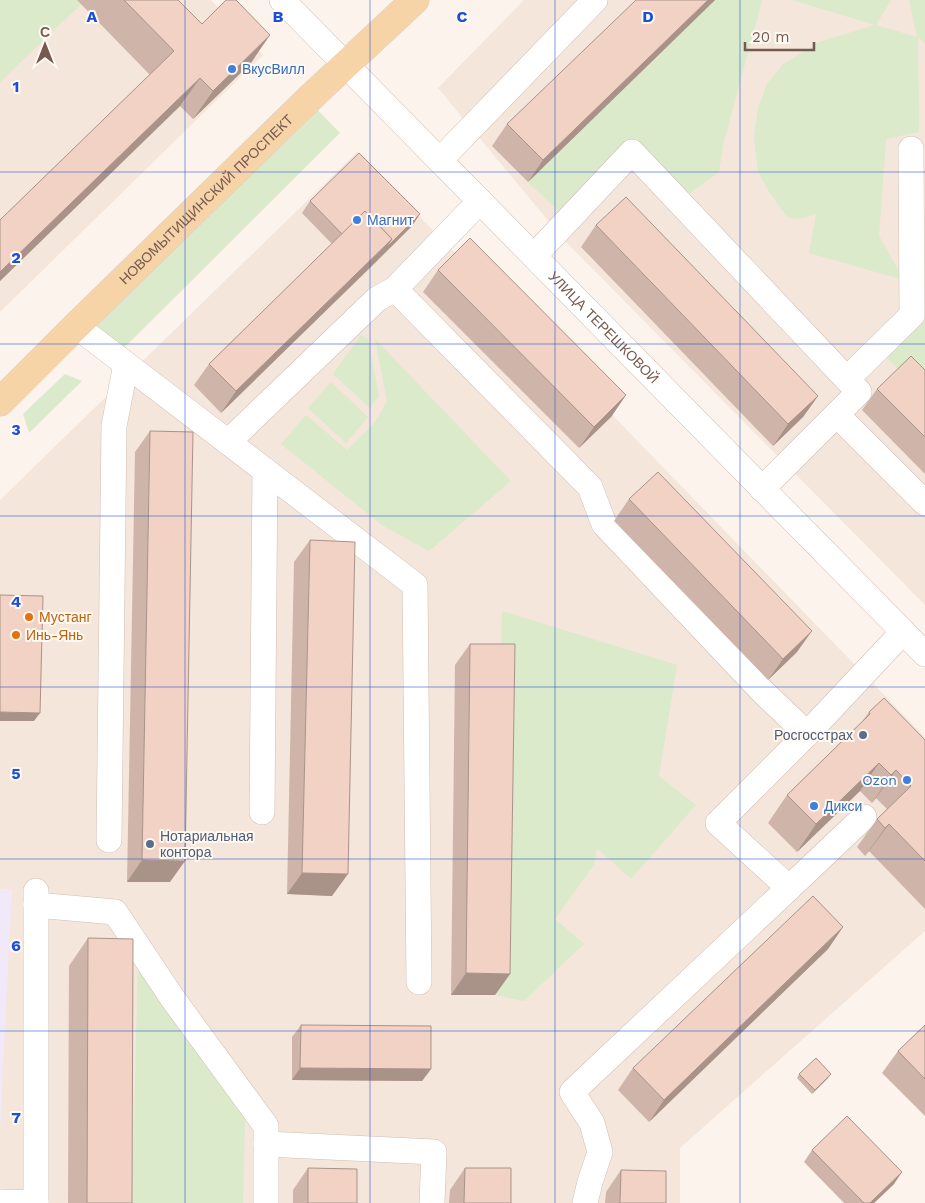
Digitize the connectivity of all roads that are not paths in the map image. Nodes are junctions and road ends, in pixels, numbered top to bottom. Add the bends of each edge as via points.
1 (282, 0) edge
2 (415, 0) edge
3 (595, 0) edge
4 (345, 64) junction
5 (911, 149) dead end
6 (440, 160) junction
7 (480, 201) junction
8 (534, 256) junction
9 (396, 289) junction
10 (76, 326) junction
11 (126, 364) junction
12 (847, 379) junction
13 (0, 402) edge
14 (836, 415) junction
15 (228, 442) junction
16 (265, 470) junction
17 (762, 489) junction
18 (925, 502) edge
19 (903, 632) junction
20 (925, 654) edge
21 (807, 734) junction
22 (262, 812) dead end
23 (864, 817) edge
24 (109, 840) dead end
25 (789, 888) junction
26 (419, 982) dead end
27 (266, 1144) junction
28 (0, 1202) edge
29 (36, 1203) edge
30 (266, 1203) edge
31 (432, 1203) edge
32 (586, 1203) edge

1 - 4 street, УЛИЦА ТЕРЕШКОВОЙ
2 - 4 main road, НОВОМЫТИЩИНСКИЙ ПРОСПЕКТ
3 - 6 street
4 - 6 street, УЛИЦА ТЕРЕШКОВОЙ
4 - 10 main road, НОВОМЫТИЩИНСКИЙ ПРОСПЕКТ
5 - 12 street via 912,315
6 - 7 street, УЛИЦА ТЕРЕШКОВОЙ
7 - 8 street, УЛИЦА ТЕРЕШКОВОЙ
7 - 9 street
8 - 12 street via 632,152
8 - 17 street, УЛИЦА ТЕРЕШКОВОЙ
9 - 15 street via 377,299
9 - 21 street via 590,487 604,524
10 - 11 street
10 - 13 main road, НОВОМЫТИЩИНСКИЙ ПРОСПЕКТ
11 - 15 street
11 - 24 street via 114,426
12 - 14 street via 859,392
14 - 17 street
14 - 18 street
15 - 16 street
16 - 22 street
16 - 26 street via 415,585
17 - 19 street, УЛИЦА ТЕРЕШКОВОЙ
19 - 20 street, УЛИЦА ТЕРЕШКОВОЙ
19 - 21 street
21 - 25 street via 718,822
23 - 25 street
25 - 32 street via 572,1092 592,1123 600,1152
27 - 29 street via 266,1126 115,912 36,898
27 - 30 street
27 - 31 street via 434,1152
28 - 29 street

